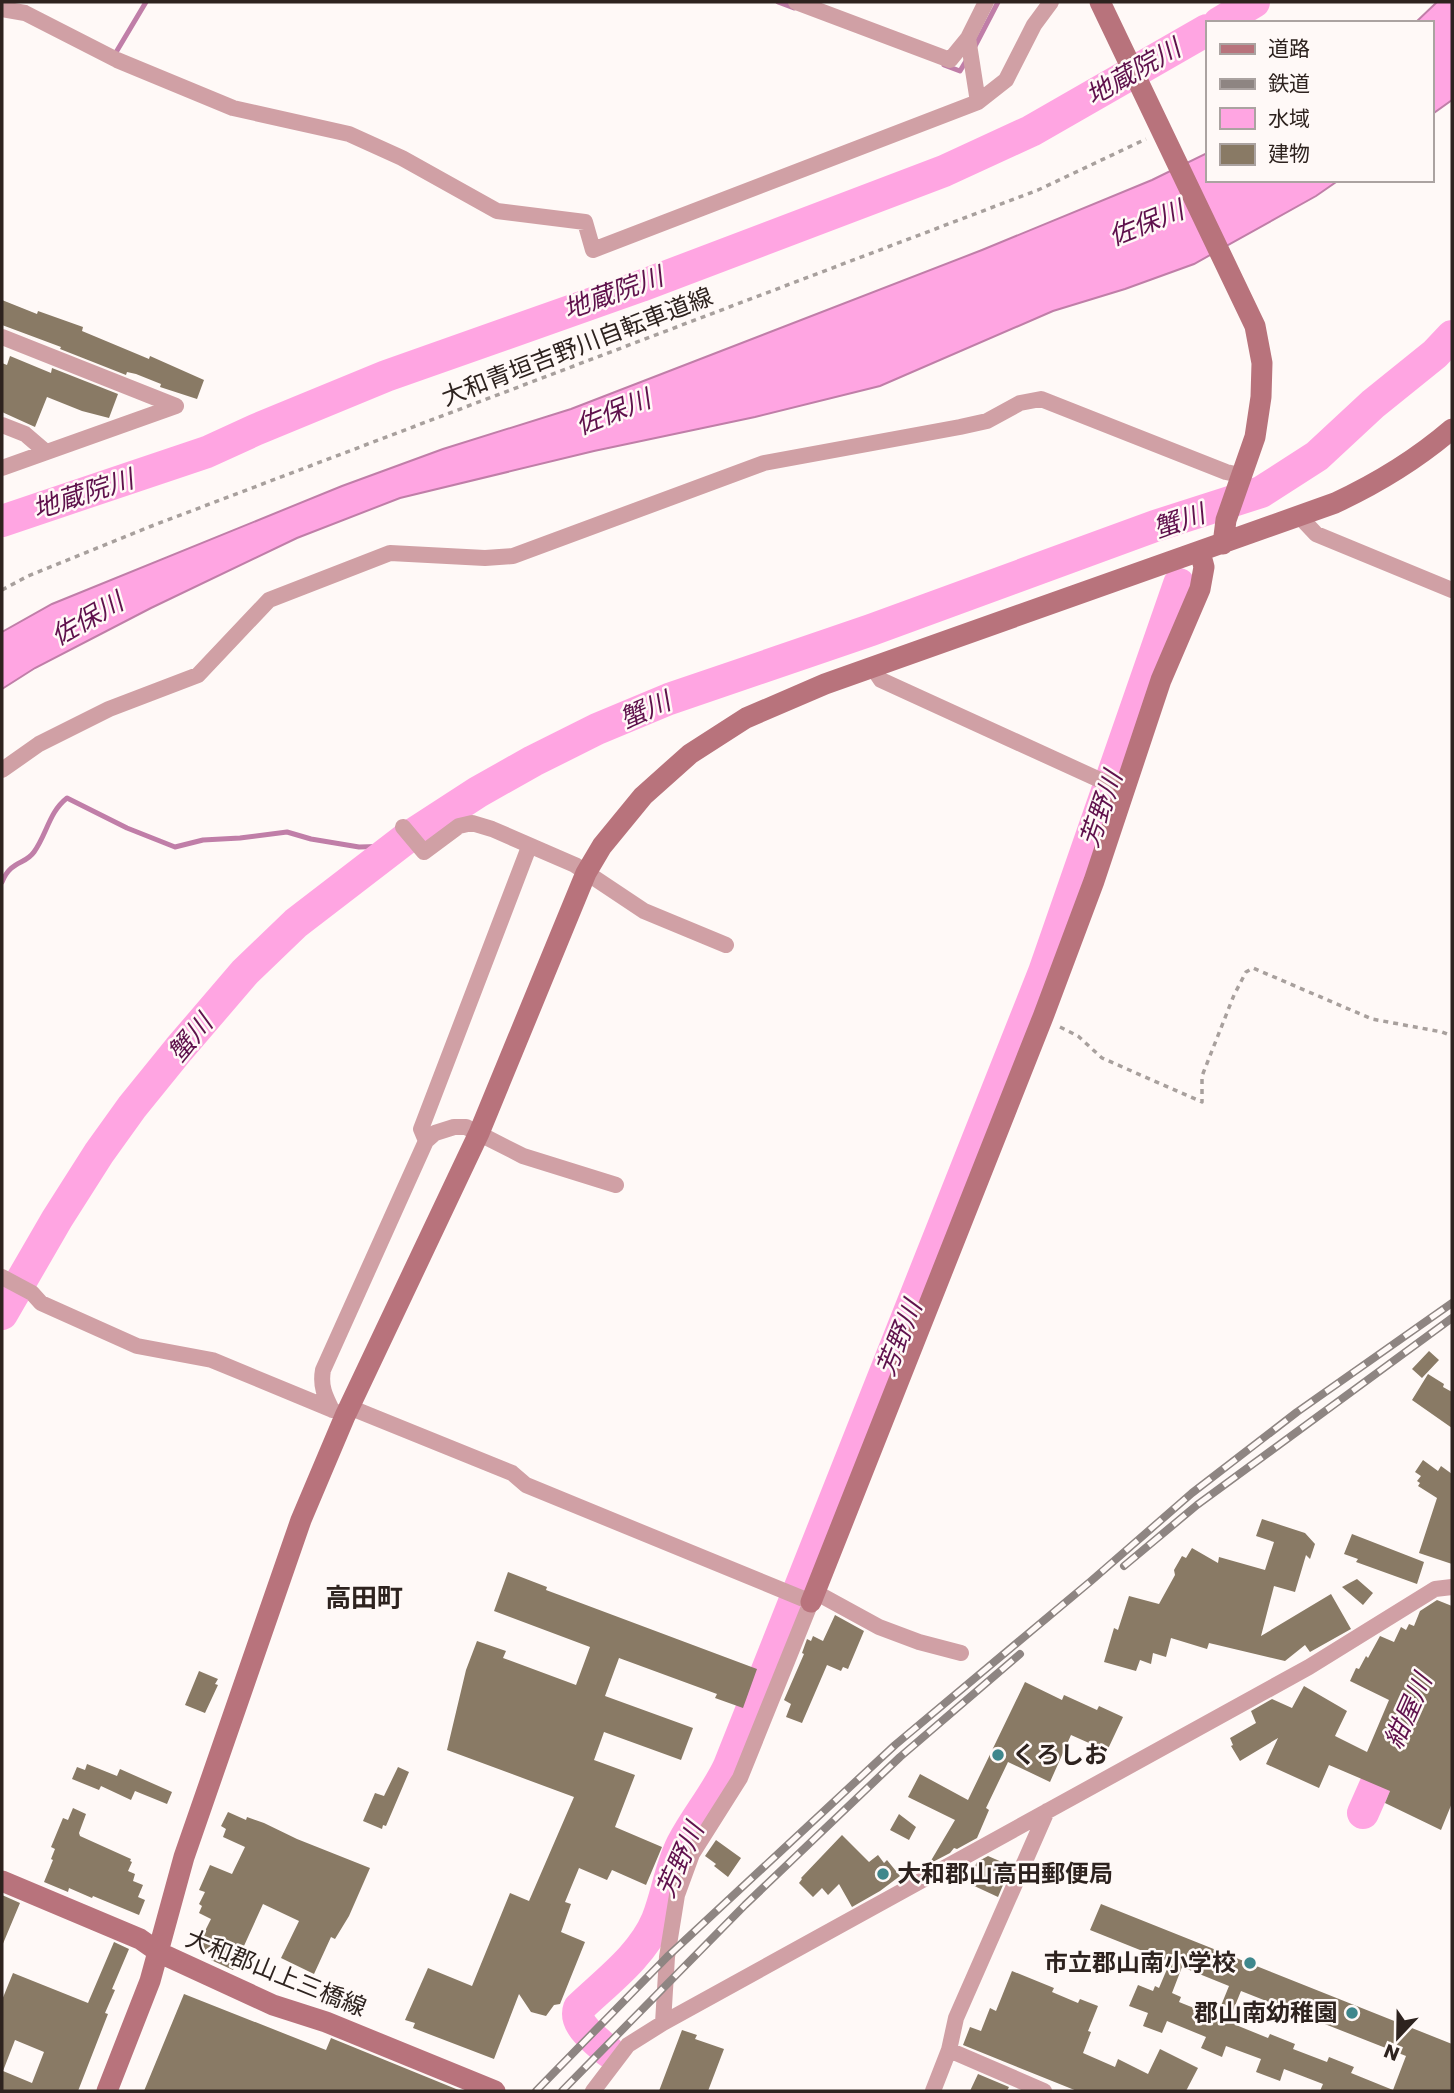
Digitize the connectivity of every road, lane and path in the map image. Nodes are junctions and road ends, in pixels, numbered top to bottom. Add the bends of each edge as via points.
1 (796, 2) edge
2 (986, 2) edge
3 (1051, 2) edge
4 (1100, 2) edge
5 (2, 9) edge
6 (968, 38) junction
7 (978, 102) junction
8 (1162, 129) junction
9 (2, 337) edge
10 (2, 425) edge
11 (1452, 429) edge
12 (46, 452) junction
13 (2, 468) edge
14 (1240, 477) junction
15 (1300, 517) junction
16 (1223, 544) junction
17 (1200, 552) junction
18 (2, 590) edge
19 (1452, 590) edge
20 (873, 668) junction
21 (2, 770) edge
22 (1124, 791) junction
23 (403, 827) dead end
24 (529, 847) junction
25 (586, 873) junction
26 (726, 945) dead end
27 (1043, 1017) junction
28 (1452, 1036) edge
29 (479, 1133) junction
30 (426, 1141) junction
31 (616, 1185) dead end
32 (4, 1278) edge
33 (342, 1411) junction
34 (1452, 1587) edge
35 (813, 1597) junction
36 (961, 1653) dead end
37 (1047, 1811) junction
38 (2, 1881) edge
39 (160, 1953) junction
40 (663, 2023) junction
41 (949, 2050) junction
42 (107, 2091) edge
43 (495, 2091) edge
44 (593, 2091) edge
45 (933, 2091) edge
46 (1044, 2091) edge

1 - 6 street via 950,60
2 - 6 street
3 - 7 street via 1006,80
4 - 8 street
5 - 7 street via 25,13 117,60 233,108 349,134 497,211 585,222 593,250
6 - 7 street
8 - 14 street via 1255,326 1262,363 1261,397 1255,437
8 - 18 path, 大和青垣吉野川自転車道線 via 1038,190 174,518
9 - 12 street via 176,406
10 - 12 street via 24,434
11 - 15 street via 1368,488
12 - 13 street
14 - 16 street
14 - 21 street via 1041,399 1020,403 974,424 764,463 513,556 390,553 269,600 198,675 110,709 38,744
15 - 16 street
15 - 19 street via 1316,534
16 - 17 street
17 - 20 street
17 - 22 street via 1204,567 1199,589 1161,680
20 - 22 street via 881,680
20 - 25 street via 746,718 690,754 643,796 602,845
22 - 27 street
23 - 24 street via 424,852 472,823
24 - 25 street
24 - 30 street via 421,1129
25 - 26 street via 644,911
25 - 29 street
27 - 28 path via 1078,1036 1102,1058 1202,1102 1202,1076 1234,995 1253,968 1372,1019
27 - 35 street
29 - 30 street via 454,1127
29 - 31 street via 523,1156
29 - 33 street
30 - 33 street via 323,1370 323,1393
32 - 33 street via 41,1303 137,1346 212,1360
33 - 35 street via 512,1473 526,1485 788,1592
33 - 39 street via 193,1832
34 - 37 street via 1435,1588 1309,1667
35 - 36 street via 879,1627
35 - 40 street via 740,1778 692,1854 677,1895
37 - 40 street
37 - 41 street via 956,2018
38 - 39 street, 大和郡山上三橋線 via 140,1939
39 - 42 street
39 - 43 street, 大和郡山上三橋線 via 273,2005
40 - 44 street via 628,2045
41 - 45 street
41 - 46 street

